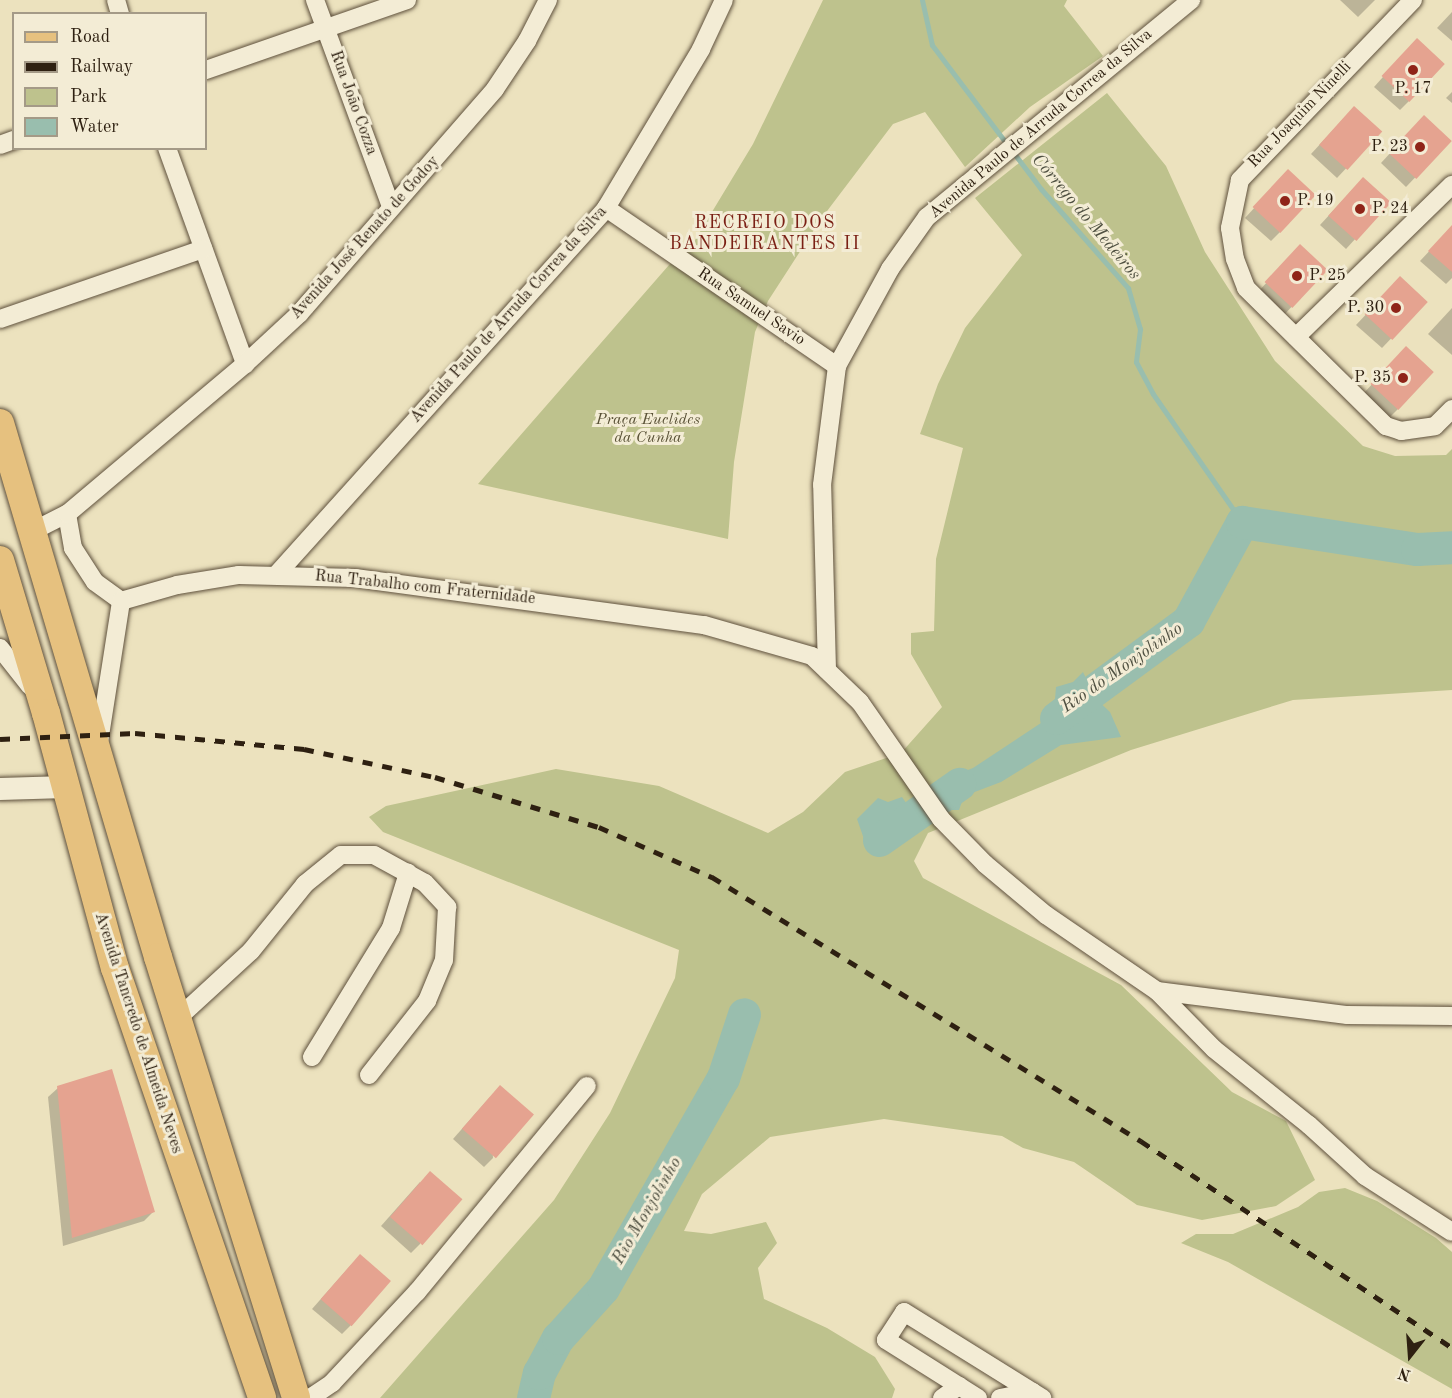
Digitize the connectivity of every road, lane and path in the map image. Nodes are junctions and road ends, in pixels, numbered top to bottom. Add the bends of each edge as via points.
1 (315, 0) edge
2 (407, 0) edge
3 (548, 0) edge
4 (724, 0) edge
5 (1191, 0) edge
6 (1413, 0) edge
7 (326, 29) junction
8 (207, 70) edge
9 (168, 150) edge
10 (1452, 185) edge
11 (391, 207) junction
12 (606, 208) junction
13 (202, 249) junction
14 (0, 319) edge
15 (1296, 337) junction
16 (245, 364) junction
17 (837, 366) junction
18 (1452, 409) edge
19 (0, 423) edge
20 (67, 514) junction
21 (33, 531) junction
22 (0, 560) edge
23 (277, 574) junction
24 (121, 601) junction
25 (0, 648) edge
26 (827, 670) junction
27 (46, 713) junction
28 (98, 748) junction
29 (63, 777) junction
30 (0, 789) edge
31 (408, 873) junction
32 (158, 957) junction
33 (115, 969) junction
34 (1157, 991) junction
35 (1452, 1016) edge
36 (177, 1019) junction
37 (134, 1031) junction
38 (312, 1057) dead end
39 (369, 1075) dead end
40 (587, 1086) dead end
41 (1452, 1232) edge
42 (959, 1386) junction
43 (1037, 1395) edge
44 (262, 1398) edge
45 (296, 1398) edge
46 (310, 1398) edge
47 (942, 1398) edge
48 (978, 1398) edge
49 (1000, 1398) edge

1 - 7 street, Rua João Cozza
2 - 7 street
3 - 11 street, Avenida José Renato de Godoy via 495,90
4 - 12 street, Avenida Paulo de Arruda Correa da Silva via 702,49
5 - 17 street, Avenida Paulo de Arruda Correa da Silva via 927,217 890,269
6 - 15 street, Rua Joaquim Ninelli via 1248,169 1235,191 1230,228 1234,260 1246,288
7 - 8 street
7 - 11 street, Rua João Cozza
9 - 13 street
10 - 15 street
11 - 16 street, Avenida José Renato de Godoy via 344,266
12 - 17 street, Rua Samuel Savio
12 - 23 street, Avenida Paulo de Arruda Correa da Silva
13 - 14 street
13 - 16 street
15 - 18 street, Rua Joaquim Ninelli via 1386,426 1401,431 1435,426
16 - 20 street, Avenida José Renato de Godoy
17 - 26 street, Avenida Paulo de Arruda Correa da Silva via 822,485
19 - 21 main road
20 - 21 street, Avenida José Renato de Godoy
20 - 24 street via 74,548 95,582
21 - 28 main road
22 - 27 main road, Avenida Tancredo de Almeida Neves
23 - 24 street, Rua Trabalho com Fraternidade via 177,585
23 - 26 street, Rua Trabalho com Fraternidade via 390,582 704,625 812,656
24 - 28 street
25 - 27 street via 22,673
26 - 34 street, Rua Trabalho com Fraternidade via 860,702 941,819 985,864 1046,915
27 - 29 main road, Avenida Tancredo de Almeida Neves
28 - 32 main road
29 - 30 street
29 - 33 main road, Avenida Tancredo de Almeida Neves
31 - 36 street via 374,855 341,855 306,884 251,951
31 - 38 street via 391,928
31 - 39 street via 447,907 444,960 427,1000
32 - 33 main road
32 - 36 main road
33 - 37 main road, Avenida Tancredo de Almeida Neves
34 - 35 street via 1347,1015
34 - 41 street, Rua Trabalho com Fraternidade via 1214,1049 1310,1125 1365,1176
36 - 37 main road
36 - 45 main road
37 - 44 main road, Avenida Tancredo de Almeida Neves
40 - 46 street via 417,1292 332,1383
42 - 43 street via 886,1340 904,1312
42 - 47 street
42 - 48 street
43 - 49 street

